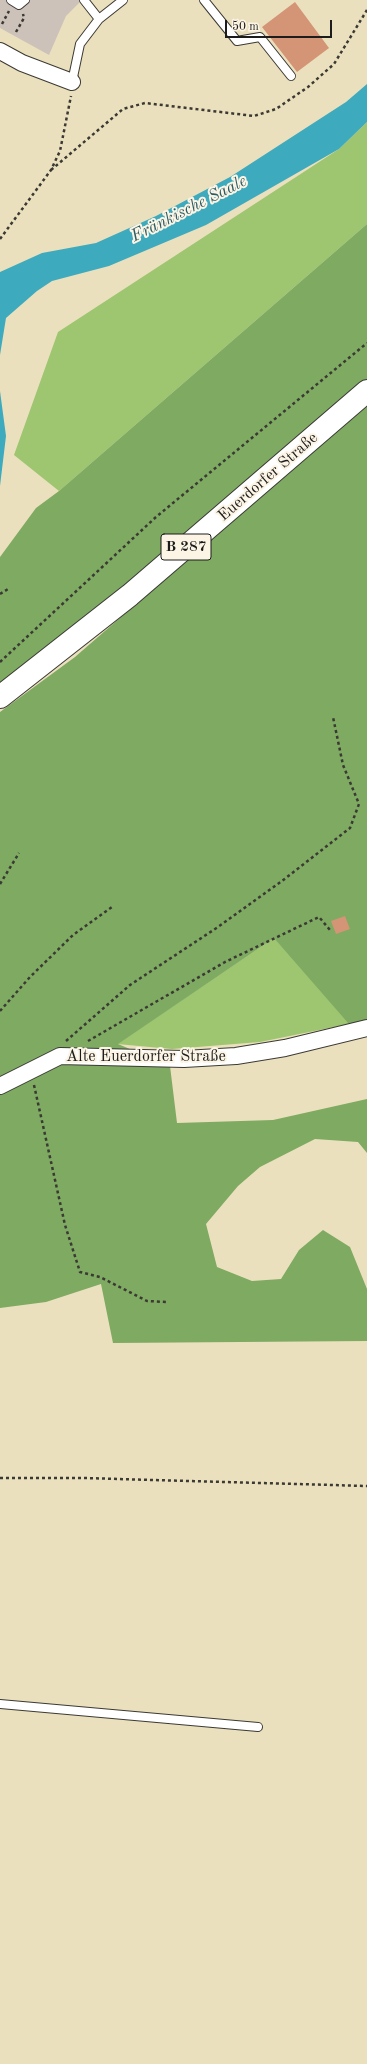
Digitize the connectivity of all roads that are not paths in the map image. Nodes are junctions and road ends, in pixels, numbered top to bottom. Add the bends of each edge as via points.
1 (11, 0) edge
2 (25, 0) edge
3 (84, 0) edge
4 (123, 0) edge
5 (204, 0) edge
6 (99, 19) junction
7 (0, 51) edge
8 (291, 76) dead end
9 (72, 82) joint
10 (367, 391) edge
11 (0, 697) edge
12 (367, 1028) edge
13 (0, 1086) edge
14 (0, 1704) edge
15 (258, 1727) dead end

1 - 2 lane via 19,5
3 - 6 lane
4 - 6 lane
5 - 8 lane via 238,41 260,38
6 - 9 lane via 80,44
7 - 9 street via 22,63
10 - 11 main road, Euerdorfer Straße / B 287 via 130,595
12 - 13 street, Alte Euerdorfer Straße via 285,1048 236,1056 184,1059 60,1056
14 - 15 lane

